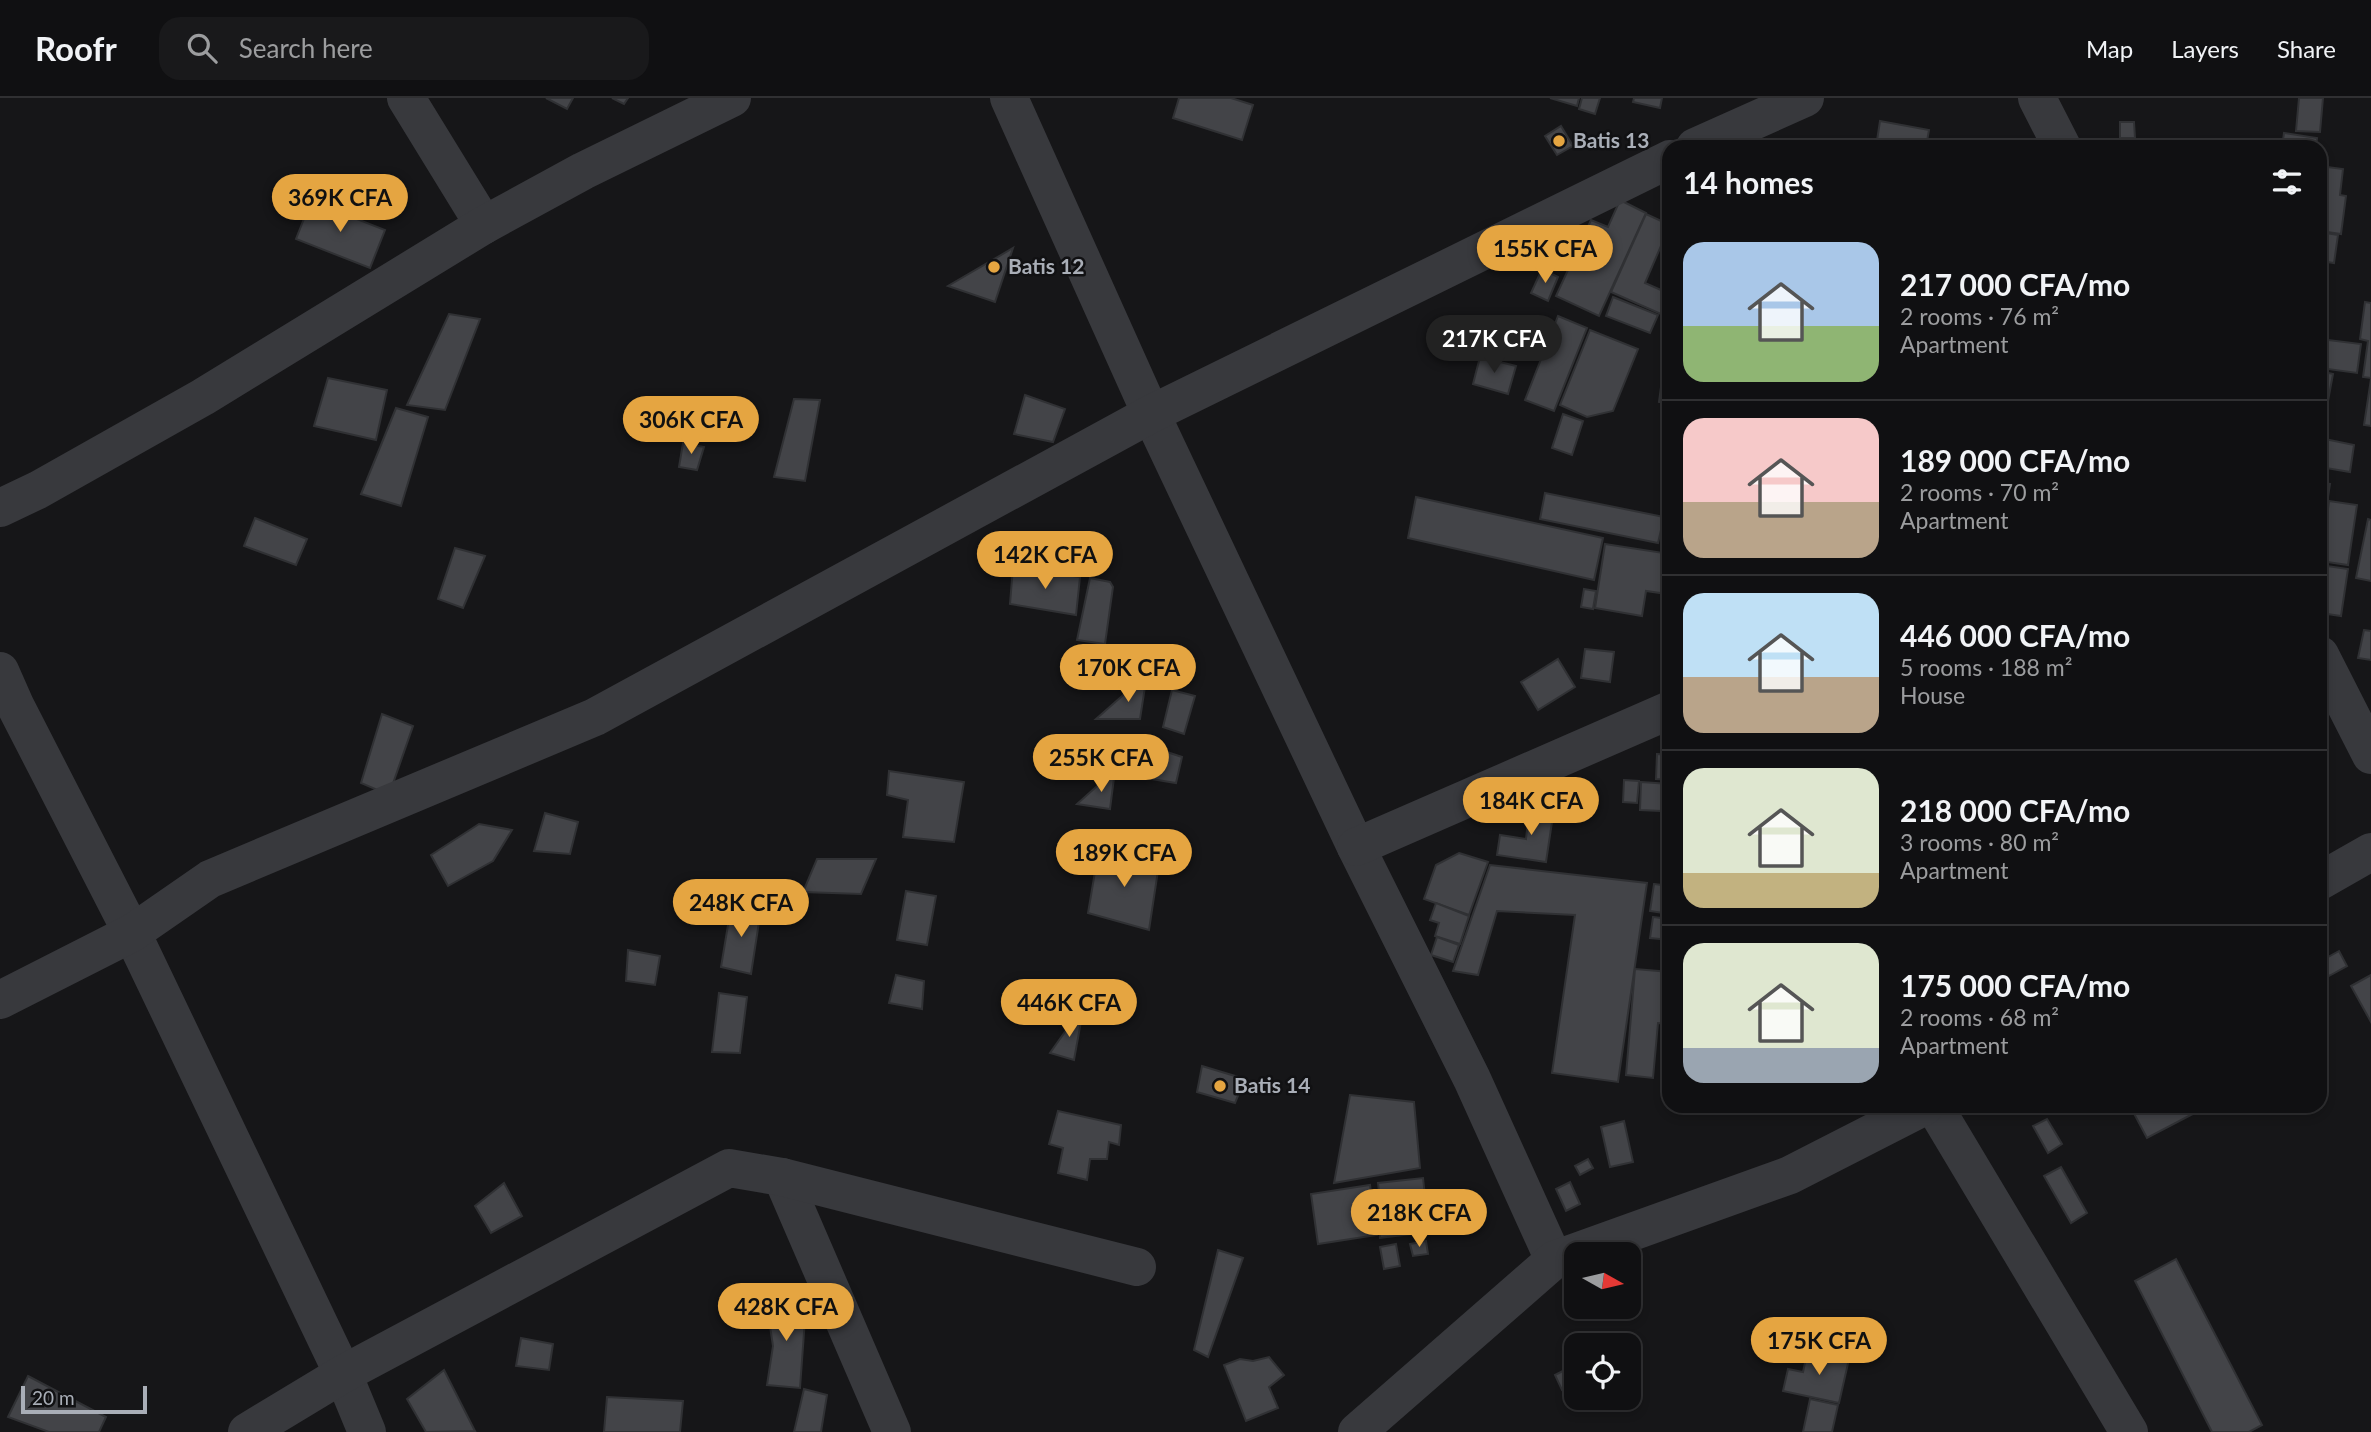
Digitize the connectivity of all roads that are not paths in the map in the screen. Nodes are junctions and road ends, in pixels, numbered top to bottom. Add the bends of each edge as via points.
1 (406, 98) edge
2 (732, 98) edge
3 (1009, 98) edge
4 (1805, 98) edge
5 (2037, 98) edge
6 (1711, 140) edge
7 (2058, 140) edge
8 (1662, 163) edge
9 (484, 225) junction
10 (1151, 414) junction
11 (0, 508) edge
12 (2327, 669) edge
13 (0, 671) edge
14 (1662, 713) edge
15 (2371, 755) edge
16 (1356, 847) junction
17 (2371, 852) edge
18 (2327, 876) edge
19 (132, 933) junction
20 (0, 1000) edge
21 (1910, 1113) edge
22 (1938, 1113) edge
23 (782, 1177) junction
24 (1555, 1260) junction
25 (1137, 1268) dead end
26 (343, 1374) junction
27 (247, 1432) edge
28 (367, 1432) edge
29 (892, 1432) edge
30 (1357, 1432) edge
31 (2129, 1432) edge

1 - 9 street
2 - 9 street
3 - 10 street
4 - 6 street
5 - 7 street
8 - 10 street
9 - 11 street via 203,397
10 - 16 street
10 - 19 street via 595,718 210,879
12 - 15 street
13 - 19 street
14 - 16 street
16 - 24 street via 1472,1079
17 - 18 street
19 - 20 street
19 - 26 street
21 - 24 street via 1790,1175
22 - 31 street
23 - 25 street
23 - 26 street via 729,1168
23 - 29 street
24 - 30 street
26 - 27 street
26 - 28 street

